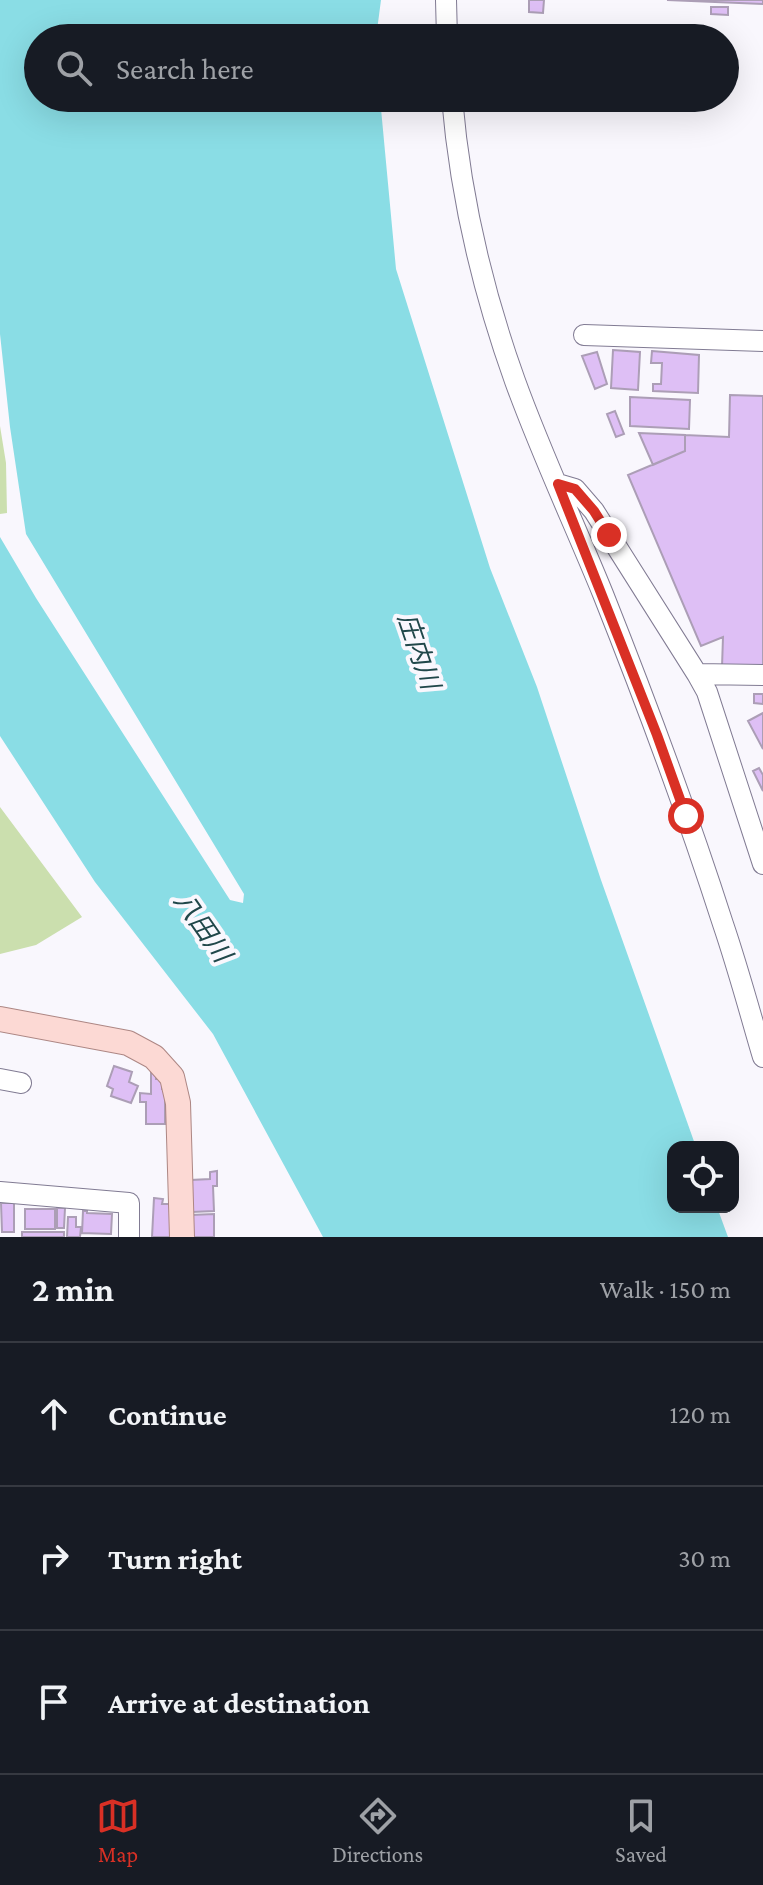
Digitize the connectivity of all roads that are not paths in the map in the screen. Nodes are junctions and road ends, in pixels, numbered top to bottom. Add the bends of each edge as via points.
1 (446, 0) edge
2 (447, 24) edge
3 (454, 112) edge
4 (584, 335) dead end
5 (763, 341) edge
6 (558, 484) junction
7 (697, 674) junction
8 (763, 675) edge
9 (763, 864) edge
10 (0, 1019) edge
11 (763, 1057) edge
12 (0, 1079) edge
13 (21, 1083) dead end
14 (0, 1192) edge
15 (129, 1237) edge
16 (182, 1237) edge

1 - 2 street
3 - 6 street via 470,218 490,299 515,380
4 - 5 street
6 - 7 street via 575,489 594,511
6 - 11 street via 657,735
7 - 8 street
7 - 9 street
10 - 16 main road via 128,1043 154,1057 172,1077 178,1103
12 - 13 street
14 - 15 street via 129,1203

